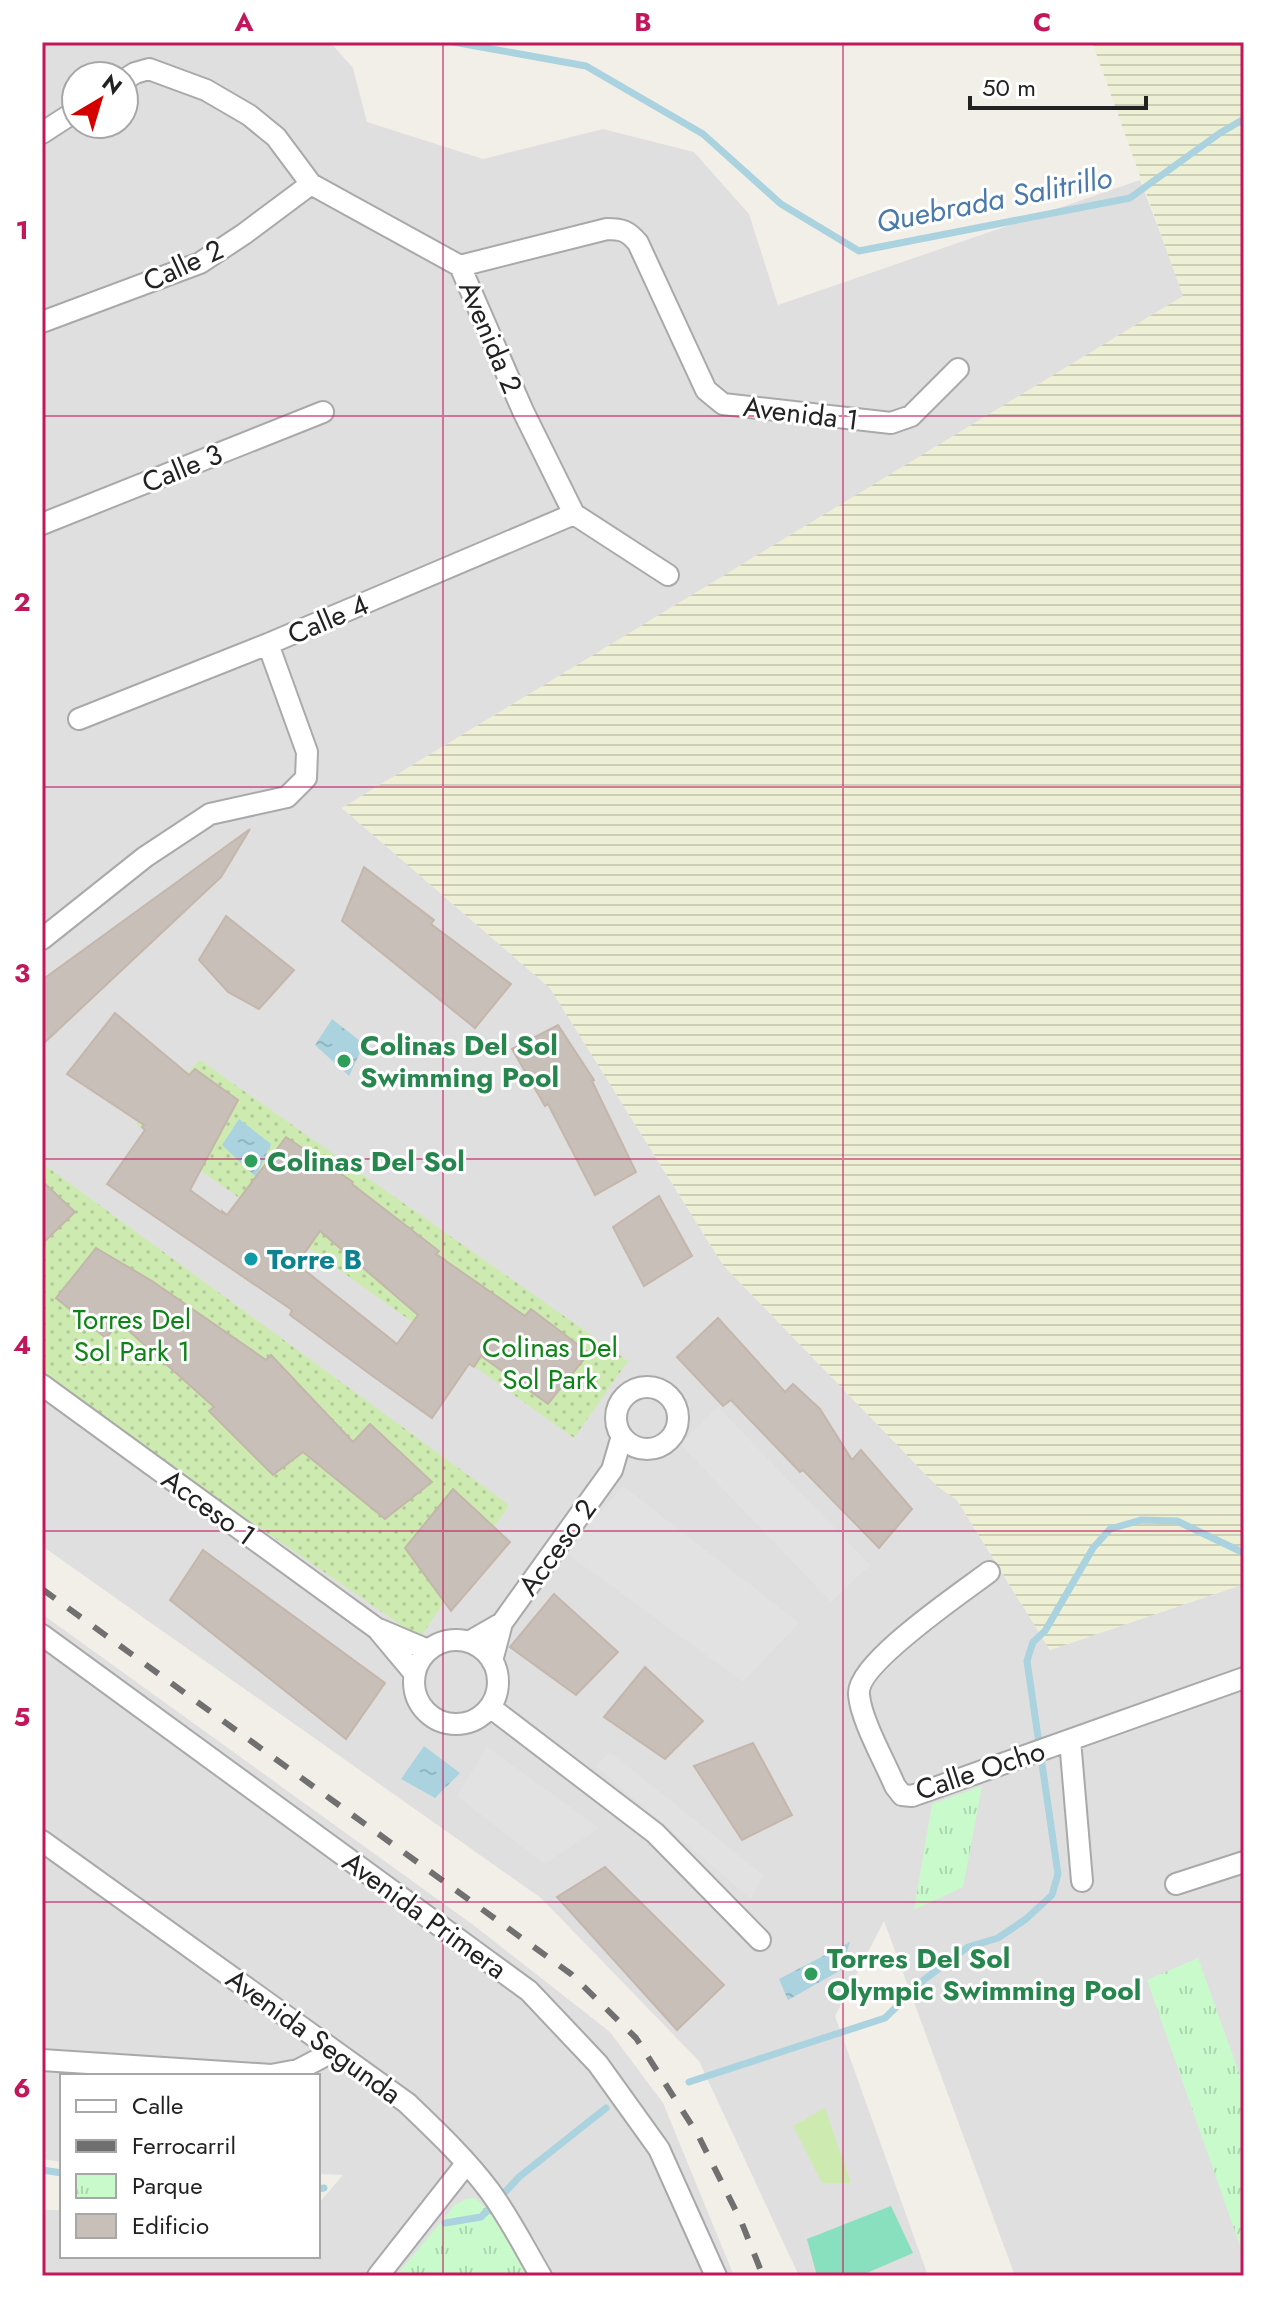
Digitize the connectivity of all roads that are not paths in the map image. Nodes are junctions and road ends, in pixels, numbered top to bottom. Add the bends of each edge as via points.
1 (140, 72) edge
2 (60, 121) edge
3 (42, 133) edge
4 (311, 184) junction
5 (460, 266) junction
6 (42, 322) edge
7 (958, 369) dead end
8 (323, 412) dead end
9 (574, 514) junction
10 (42, 524) edge
11 (668, 575) dead end
12 (268, 644) junction
13 (79, 719) dead end
14 (42, 939) edge
15 (42, 1385) edge
16 (622, 1436) junction
17 (644, 1449) junction
18 (612, 1470) junction
19 (989, 1572) dead end
20 (502, 1623) junction
21 (376, 1628) junction
22 (45, 1640) edge
23 (469, 1642) junction
24 (428, 1650) junction
25 (492, 1661) junction
26 (415, 1674) junction
27 (1244, 1678) edge
28 (490, 1707) junction
29 (1070, 1740) junction
30 (42, 1841) edge
31 (1244, 1862) edge
32 (1082, 1881) dead end
33 (1176, 1884) dead end
34 (760, 1940) dead end
35 (334, 2051) junction
36 (42, 2060) edge
37 (256, 2074) edge
38 (276, 2074) edge
39 (466, 2164) junction
40 (378, 2276) edge
41 (541, 2276) edge
42 (716, 2276) edge

1 - 4 street, Avenida 2 via 149,69 206,90 249,115 276,137
2 - 3 street
4 - 5 street, Avenida 2
4 - 6 street, Calle 2 via 200,263
5 - 7 street, Avenida 1 via 621,229 638,243 706,390 723,404 891,423 911,416
5 - 9 street, Avenida 2
8 - 10 street, Calle 3
9 - 11 street
9 - 12 street, Calle 4
12 - 13 street, Calle 4
12 - 14 street via 307,752 306,778 287,797 210,814 145,857
15 - 21 street, Acceso 1
16 - 17 street
16 - 17 street, Acceso 2 via 616,1425 620,1401 639,1388 661,1390 676,1406 676,1431 668,1442
16 - 18 street, Acceso 2
17 - 18 street, Acceso 2
18 - 20 street, Acceso 2
19 - 29 street, Calle Ocho via 872,1665 862,1680 861,1708 895,1786 902,1795 912,1796
20 - 23 street, Acceso 2
20 - 25 street, Acceso 2
21 - 24 street, Acceso 1
21 - 26 street, Acceso 1
22 - 42 street, Avenida Primera via 529,1991 598,2064 659,2149
23 - 24 street via 455,1640
23 - 25 street
24 - 26 street
25 - 28 street via 498,1676
26 - 28 street, Acceso 1 via 418,1698 445,1722 470,1721
27 - 29 street, Calle Ocho
28 - 34 street via 655,1833
29 - 32 street
30 - 35 street, Avenida Segunda
31 - 33 street
35 - 38 street via 298,2070
35 - 39 street, Avenida Segunda via 407,2103
36 - 37 street
39 - 40 street
39 - 41 street, Avenida Segunda via 505,2214

